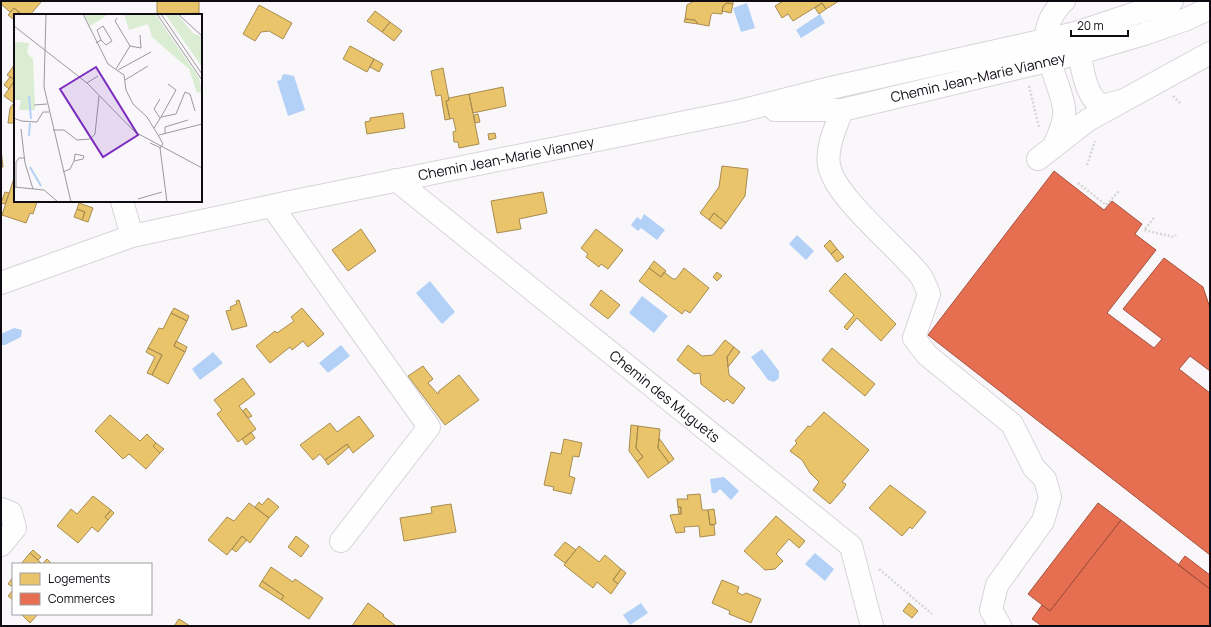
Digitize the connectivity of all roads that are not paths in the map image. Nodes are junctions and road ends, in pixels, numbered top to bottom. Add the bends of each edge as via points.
1 (1062, 1) edge
2 (1172, 1) edge
3 (1210, 8) edge
4 (1078, 43) junction
5 (1047, 50) junction
6 (1209, 54) edge
7 (1125, 100) junction
8 (1064, 108) junction
9 (842, 110) junction
10 (740, 111) junction
11 (1092, 129) junction
12 (396, 180) junction
13 (122, 202) edge
14 (272, 206) junction
15 (132, 236) junction
16 (1, 283) edge
17 (1, 509) edge
18 (341, 541) dead end
19 (1, 545) edge
20 (872, 626) edge
21 (1000, 626) edge

1 - 5 street via 1050,18
2 - 4 street, Chemin Jean-Marie Vianney
3 - 4 street, Chemin Jean-Marie Vianney via 1144,34
4 - 5 street, Chemin Jean-Marie Vianney
4 - 7 street via 1090,94 1097,103 1102,106
5 - 8 street
5 - 9 street, Chemin Jean-Marie Vianney
5 - 10 street, Chemin Jean-Marie Vianney via 835,87
6 - 7 street
7 - 11 street
8 - 11 street
8 - 11 street via 1062,127 1044,146
9 - 10 street, Chemin Jean-Marie Vianney
9 - 21 street via 831,139 829,165 835,182 848,200 921,276 929,294 914,338 926,355 1012,424 1034,468 1046,480 1050,497 1043,521 997,586 992,610
10 - 12 street, Chemin Jean-Marie Vianney
12 - 14 street, Chemin Jean-Marie Vianney
12 - 20 street, Chemin des Muguets via 851,546
13 - 15 street
14 - 15 street, Chemin Jean-Marie Vianney
14 - 18 street via 429,428
15 - 16 street, Chemin Jean-Marie Vianney
17 - 19 street via 11,513 15,528

